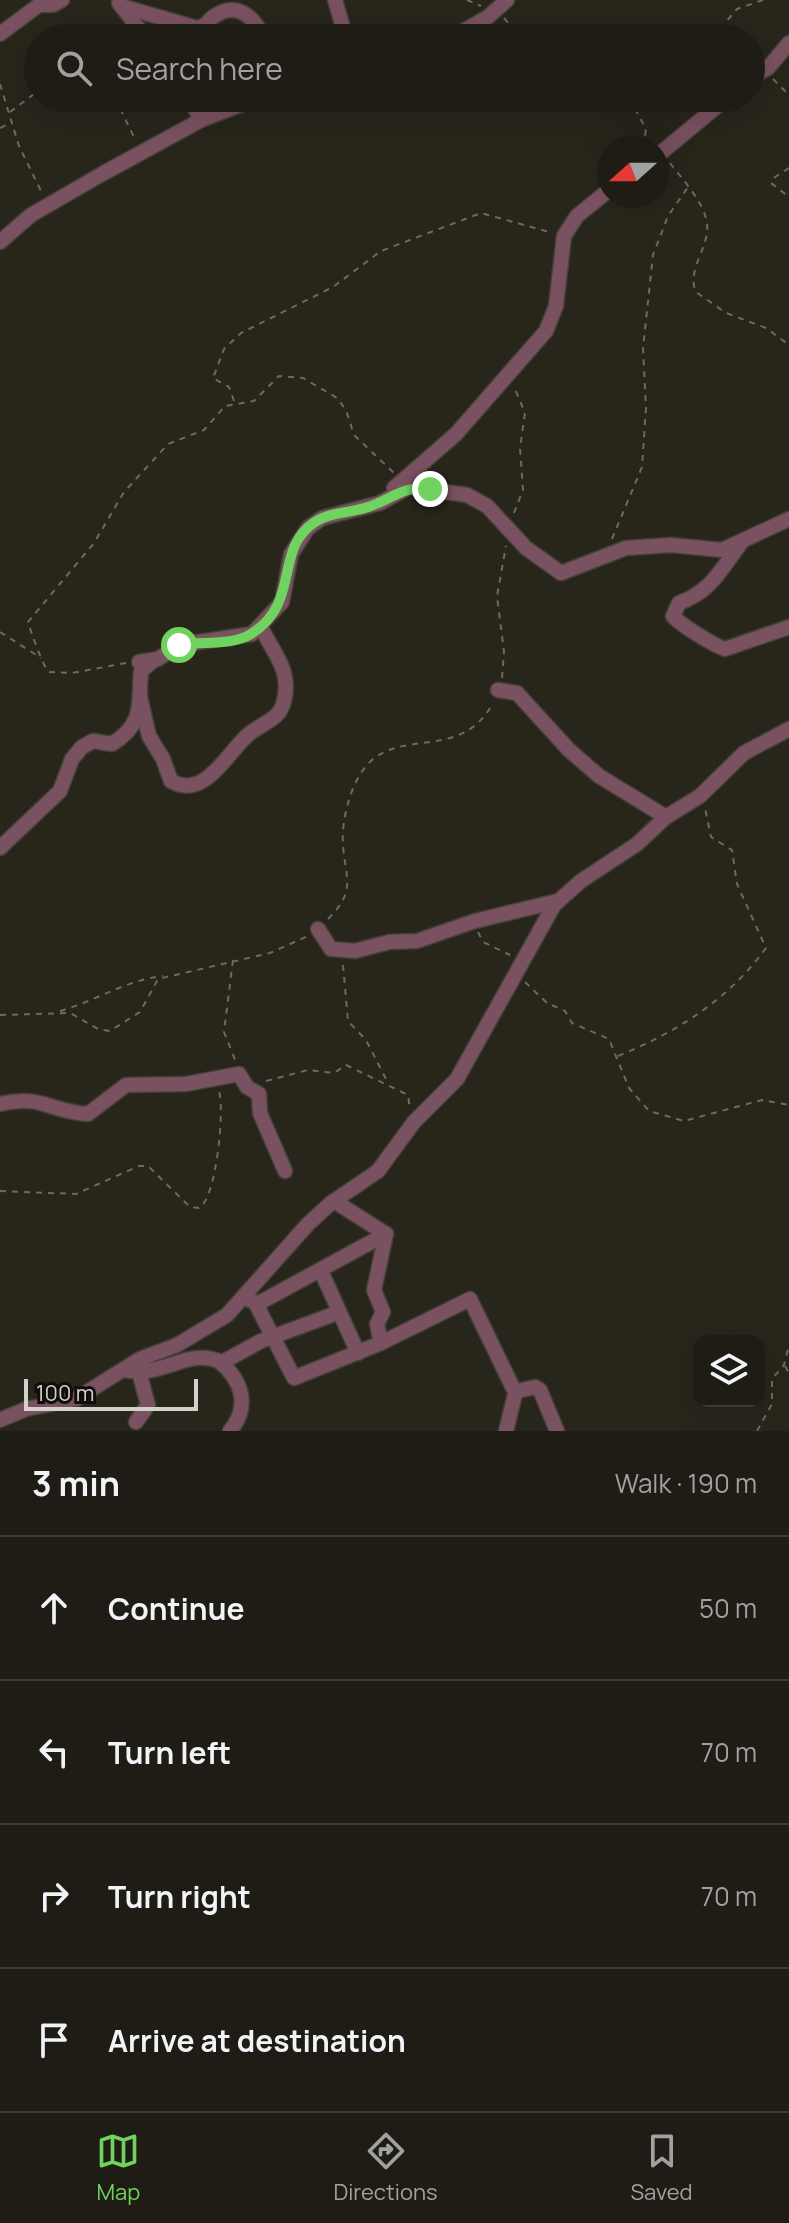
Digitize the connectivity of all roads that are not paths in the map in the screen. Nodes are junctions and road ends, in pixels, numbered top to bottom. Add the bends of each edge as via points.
1 (62, 0) edge
2 (335, 0) edge
3 (507, 0) edge
4 (118, 3) edge
5 (238, 5) edge
6 (135, 24) edge
7 (184, 24) edge
8 (203, 24) edge
9 (257, 24) edge
10 (342, 24) edge
11 (474, 24) edge
12 (0, 34) edge
13 (789, 43) edge
14 (765, 70) edge
15 (197, 112) edge
16 (222, 112) edge
17 (710, 112) edge
18 (201, 120) junction
19 (669, 146) edge
20 (597, 200) edge
21 (0, 242) edge
22 (380, 503) junction
23 (789, 519) edge
24 (742, 541) junction
25 (261, 627) junction
26 (789, 627) edge
27 (154, 660) junction
28 (139, 662) road end
29 (498, 690) road end
30 (140, 697) junction
31 (789, 729) edge
32 (666, 817) junction
33 (0, 848) edge
34 (559, 901) junction
35 (318, 929) road end
36 (0, 1104) edge
37 (285, 1171) dead end
38 (334, 1201) junction
39 (386, 1234) junction
40 (321, 1271) junction
41 (250, 1301) junction
42 (337, 1313) junction
43 (274, 1335) junction
44 (381, 1343) junction
45 (358, 1353) junction
46 (221, 1363) junction
47 (132, 1371) junction
48 (516, 1390) junction
49 (0, 1420) edge
50 (136, 1422) dead end
51 (230, 1431) edge
52 (506, 1431) edge
53 (557, 1431) edge

1 - 12 street via 39,5
2 - 10 street
3 - 11 street
4 - 6 street
4 - 7 street
5 - 8 street
5 - 9 street
13 - 14 street
15 - 18 street
16 - 18 street
17 - 19 street
18 - 21 street via 16,225
20 - 22 street via 564,236 556,306 546,331 456,434
22 - 24 street via 409,487 467,495 487,506 526,548 561,573 626,548 722,550
22 - 25 street via 322,518 308,528 291,554 282,602
23 - 24 street
24 - 26 street via 706,591 679,603 673,616 684,628 725,649
25 - 27 street via 244,638 179,645
25 - 30 street via 282,662 284,702 279,714 246,735 198,783 183,786 171,781 149,736
27 - 28 street
27 - 30 street via 141,671
29 - 32 street via 517,693 599,776
30 - 33 street via 139,714 129,730 115,743 93,741 82,747 60,791
31 - 32 street via 744,753 697,797
32 - 34 street
34 - 35 street via 417,941 342,951 331,949
34 - 38 street via 457,1079 378,1171
36 - 37 street via 37,1100 88,1114 126,1085 239,1074 259,1094 260,1113
38 - 39 street
38 - 41 street via 308,1224
39 - 40 street
39 - 44 street via 374,1287 383,1312 377,1324
40 - 41 street
40 - 42 street
41 - 43 street
41 - 47 street
42 - 43 street
42 - 45 street
43 - 45 street via 294,1378
43 - 46 street
44 - 45 street
44 - 48 street via 470,1299
46 - 47 street via 201,1356 152,1373
46 - 51 street via 243,1396 244,1407
47 - 49 street via 76,1399
47 - 50 street via 148,1405
48 - 52 street
48 - 53 street via 540,1390

